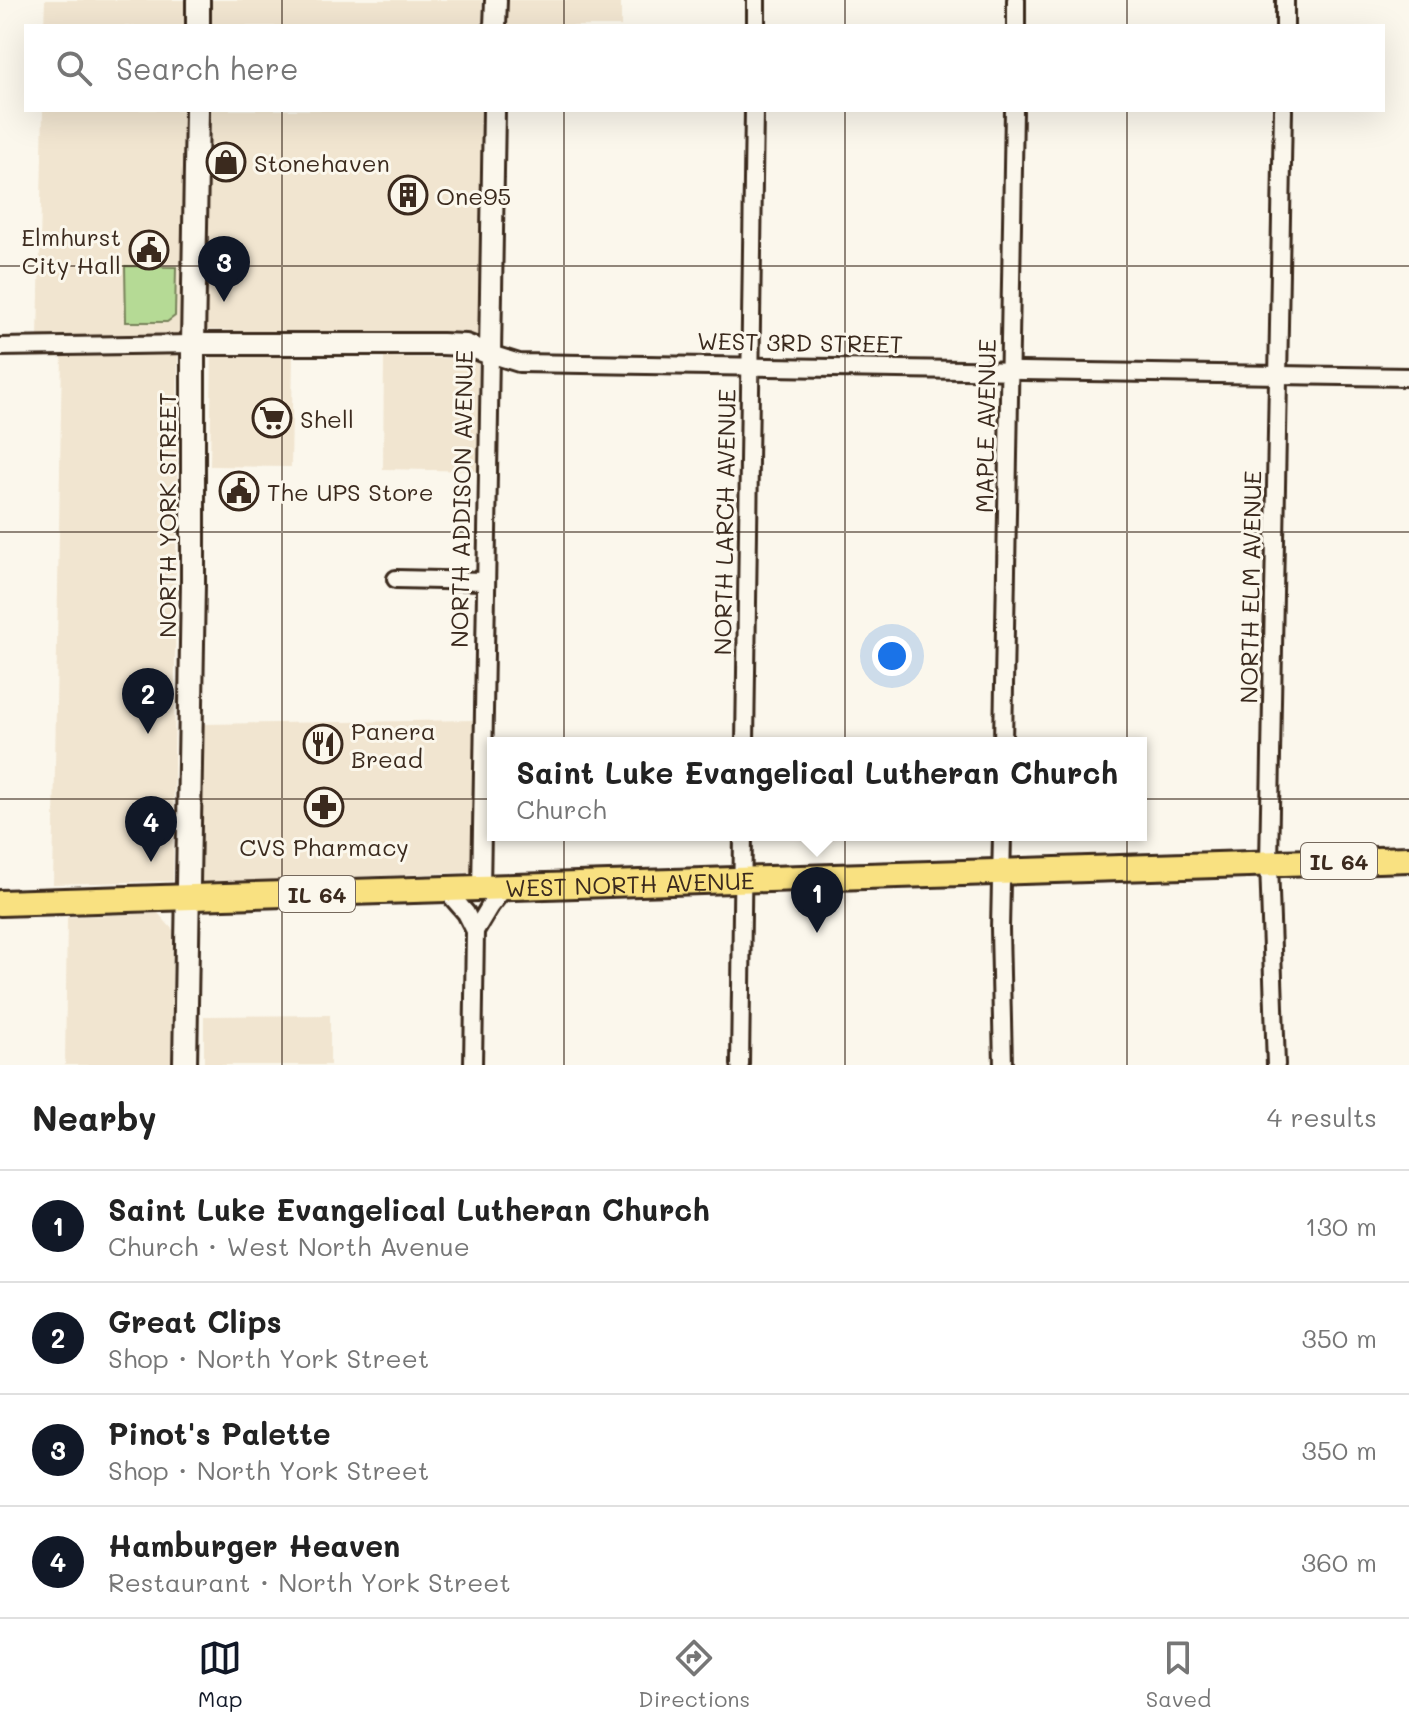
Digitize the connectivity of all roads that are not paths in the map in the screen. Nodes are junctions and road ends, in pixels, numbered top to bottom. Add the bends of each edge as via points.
1 (198, 0) edge
2 (496, 0) edge
3 (756, 0) edge
4 (1016, 0) edge
5 (1285, 0) edge
6 (198, 24) edge
7 (495, 24) edge
8 (756, 24) edge
9 (1016, 24) edge
10 (1285, 24) edge
11 (197, 112) edge
12 (494, 112) edge
13 (754, 112) edge
14 (1014, 112) edge
15 (1283, 112) edge
16 (193, 344) junction
17 (0, 347) edge
18 (490, 354) junction
19 (750, 367) junction
20 (1010, 371) junction
21 (1278, 375) junction
22 (1409, 377) edge
23 (396, 579) dead end
24 (484, 581) junction
25 (489, 737) edge
26 (745, 737) edge
27 (1003, 737) edge
28 (492, 841) edge
29 (743, 841) edge
30 (1002, 841) edge
31 (1409, 859) edge
32 (1269, 863) junction
33 (1001, 871) junction
34 (742, 881) junction
35 (493, 889) junction
36 (446, 890) junction
37 (187, 898) junction
38 (0, 903) edge
39 (475, 931) junction
40 (185, 1065) edge
41 (473, 1065) edge
42 (740, 1065) edge
43 (1003, 1065) edge
44 (1276, 1065) edge

1 - 6 main road
2 - 7 street
3 - 8 street
4 - 9 street
5 - 10 street
11 - 16 main road, NORTH YORK STREET
12 - 18 street, NORTH ADDISON AVENUE
13 - 19 street, NORTH LARCH AVENUE
14 - 20 street, MAPLE AVENUE
15 - 21 street, NORTH ELM AVENUE
16 - 17 street
16 - 18 street, WEST 3RD STREET via 442,344
16 - 37 main road, NORTH YORK STREET
18 - 19 street, WEST 3RD STREET via 519,363
18 - 24 street, NORTH ADDISON AVENUE
19 - 20 street, WEST 3RD STREET
19 - 26 street, NORTH LARCH AVENUE
20 - 21 street, WEST 3RD STREET
20 - 27 street, MAPLE AVENUE
21 - 22 street, WEST 3RD STREET
21 - 32 street, NORTH ELM AVENUE
23 - 24 street
24 - 25 street, NORTH ADDISON AVENUE
28 - 35 street, NORTH ADDISON AVENUE
29 - 34 street
30 - 33 street
31 - 32 main road, WEST NORTH AVENUE / IL 64
32 - 33 main road, WEST NORTH AVENUE / IL 64
32 - 44 street, NORTH ELM AVENUE
33 - 34 main road, WEST NORTH AVENUE / IL 64
33 - 43 street
34 - 35 main road, WEST NORTH AVENUE / IL 64
34 - 42 street
35 - 36 main road, WEST NORTH AVENUE / IL 64
35 - 39 street
36 - 37 main road, WEST NORTH AVENUE / IL 64
36 - 39 street
37 - 38 main road, IL 64
37 - 40 main road, NORTH YORK STREET
39 - 41 street

